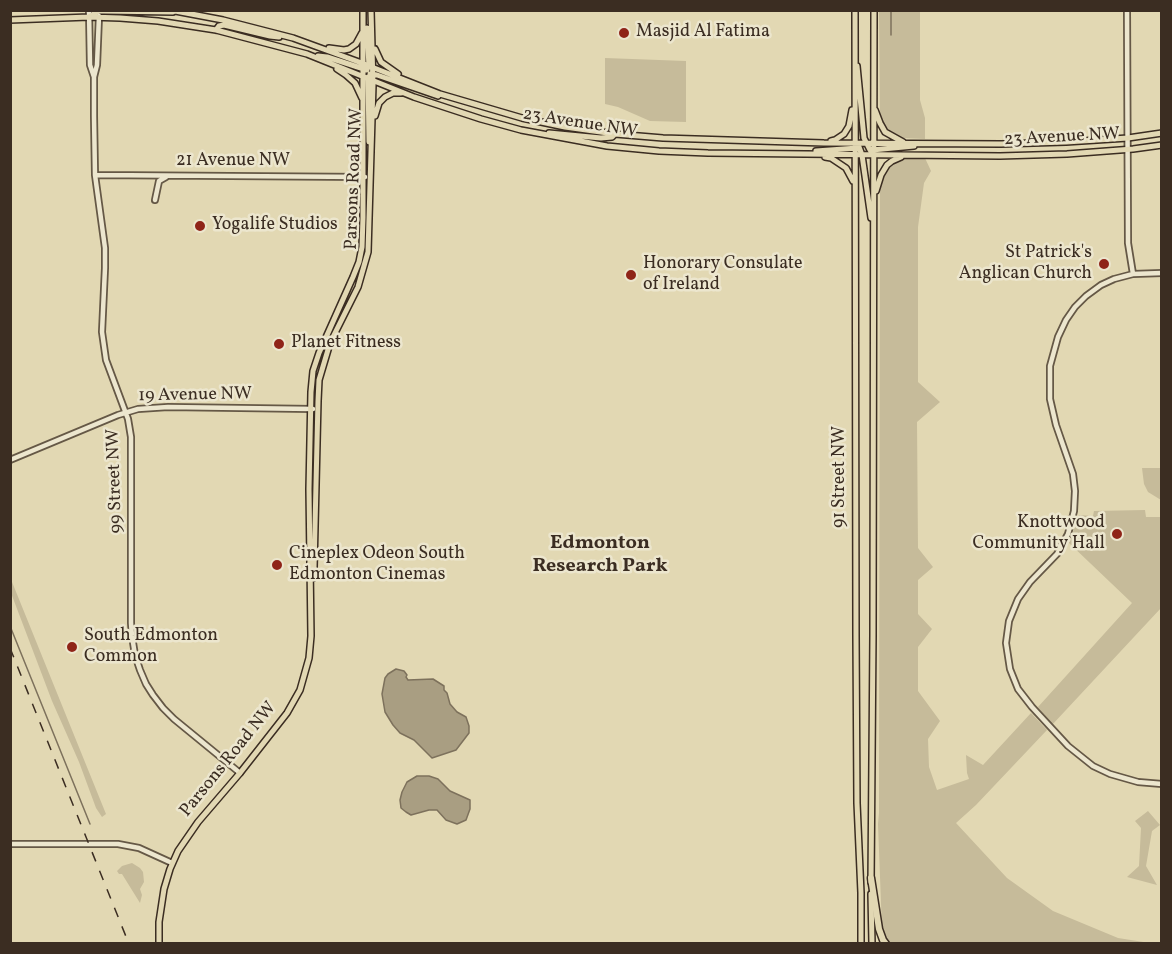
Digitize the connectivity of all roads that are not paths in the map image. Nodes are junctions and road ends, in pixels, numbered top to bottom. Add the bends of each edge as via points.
1 (170, 10) edge
2 (364, 10) edge
3 (371, 10) edge
4 (855, 10) edge
5 (874, 10) edge
6 (1127, 10) edge
7 (182, 12) junction
8 (99, 13) edge
9 (89, 14) edge
10 (363, 19) junction
11 (10, 20) edge
12 (371, 25) junction
13 (216, 30) junction
14 (296, 39) junction
15 (855, 47) junction
16 (307, 54) junction
17 (320, 59) junction
18 (369, 72) junction
19 (94, 77) junction
20 (855, 90) junction
21 (405, 93) junction
22 (458, 99) junction
23 (874, 107) junction
24 (363, 120) junction
25 (372, 124) junction
26 (530, 132) junction
27 (1161, 133) edge
28 (615, 134) junction
29 (1128, 138) junction
30 (824, 143) junction
31 (904, 143) junction
32 (954, 143) junction
33 (1161, 145) edge
34 (871, 148) junction
35 (858, 150) junction
36 (1128, 150) junction
37 (372, 153) junction
38 (776, 154) junction
39 (814, 154) junction
40 (907, 155) junction
41 (95, 175) junction
42 (181, 176) junction
43 (363, 177) junction
44 (371, 177) junction
45 (855, 194) junction
46 (874, 195) junction
47 (155, 200) dead end
48 (874, 247) junction
49 (1161, 273) edge
50 (1133, 274) junction
51 (310, 409) junction
52 (317, 409) junction
53 (125, 413) junction
54 (10, 460) edge
55 (310, 592) junction
56 (240, 773) junction
57 (1161, 784) edge
58 (10, 844) edge
59 (172, 863) junction
60 (871, 878) junction
61 (159, 944) edge
62 (861, 944) edge
63 (872, 944) edge
64 (886, 944) edge

1 - 7 main road, 23 Avenue NW
2 - 10 main road, Parsons Road NW
2 - 18 main road
3 - 12 main road, Parsons Road NW
4 - 15 main road, 91 Street NW
5 - 23 main road, 91 Street NW
6 - 29 street
7 - 8 main road
7 - 14 main road, 23 Avenue NW
8 - 9 main road
8 - 13 main road, 23 Avenue NW
8 - 19 street, 99 Street NW
9 - 11 main road
9 - 19 street, 99 Street NW via 90,65
10 - 14 main road via 360,39 349,49
10 - 18 main road, Parsons Road NW
12 - 18 main road, Parsons Road NW
12 - 22 main road via 375,50 385,66 402,77
13 - 14 main road via 224,25
13 - 16 main road, 23 Avenue NW
14 - 18 main road, 23 Avenue NW
15 - 20 main road, 91 Street NW
15 - 34 main road via 863,135
16 - 17 main road, 23 Avenue NW
16 - 18 main road
17 - 18 main road, 23 Avenue NW
17 - 24 main road via 354,83 362,97
18 - 21 main road, 23 Avenue NW
18 - 22 main road via 432,95
18 - 24 main road, Parsons Road NW
18 - 25 main road, Parsons Road NW
18 - 37 main road via 368,140
19 - 41 street, 99 Street NW
20 - 30 main road via 849,126 841,137
20 - 35 main road, 91 Street NW
21 - 25 main road via 385,97
21 - 26 main road, 23 Avenue NW
22 - 28 main road, 23 Avenue NW via 522,118
23 - 31 main road via 883,130
23 - 34 main road, 91 Street NW
24 - 43 main road, Parsons Road NW
25 - 37 main road, Parsons Road NW
26 - 28 main road via 601,138
26 - 38 main road, 23 Avenue NW via 659,151
27 - 29 main road, 23 Avenue NW
28 - 30 main road, 23 Avenue NW
29 - 32 main road, 23 Avenue NW via 1033,144
29 - 36 street
30 - 35 main road, 23 Avenue NW
31 - 32 main road, 23 Avenue NW
31 - 34 main road, 23 Avenue NW
32 - 34 main road
33 - 36 main road, 23 Avenue NW
34 - 35 main road
34 - 35 main road, 23 Avenue NW
34 - 40 main road, 23 Avenue NW
34 - 46 main road, 91 Street NW
35 - 38 main road
35 - 39 main road, 23 Avenue NW
35 - 45 main road, 91 Street NW
35 - 48 main road
36 - 40 main road, 23 Avenue NW via 1033,156
36 - 50 street via 1128,243
37 - 44 main road, Parsons Road NW
38 - 39 main road, 23 Avenue NW
39 - 45 main road via 831,158 846,168
40 - 46 main road via 886,165
41 - 42 street, 21 Avenue NW
41 - 53 street, 99 Street NW via 105,248 102,342
42 - 43 street, 21 Avenue NW
42 - 47 street via 162,179
43 - 44 street, 21 Avenue NW
43 - 51 main road, Parsons Road NW via 359,262 319,353
44 - 52 main road, Parsons Road NW via 366,262 325,358
45 - 62 main road, 91 Street NW
46 - 48 main road, 91 Street NW
48 - 60 main road, 91 Street NW
49 - 50 street
50 - 57 street via 1091,291 1075,307 1055,345 1049,373 1050,399 1071,466 1076,498 1068,534 1057,554 1030,582 1011,615 1008,660 1027,701 1068,746 1110,774
51 - 52 street, 19 Avenue NW
51 - 53 street, 19 Avenue NW via 159,407
51 - 55 main road, Parsons Road NW
52 - 55 main road, Parsons Road NW via 314,568
53 - 54 street, 19 Avenue NW
53 - 56 street, 99 Street NW via 131,437 131,623 135,655 146,684 163,708
55 - 56 main road, Parsons Road NW via 310,652 300,690
56 - 59 main road, Parsons Road NW via 185,839
58 - 59 street via 118,844
59 - 61 main road, Parsons Road NW via 160,908
60 - 63 main road, 91 Street NW
60 - 64 highway via 879,929

